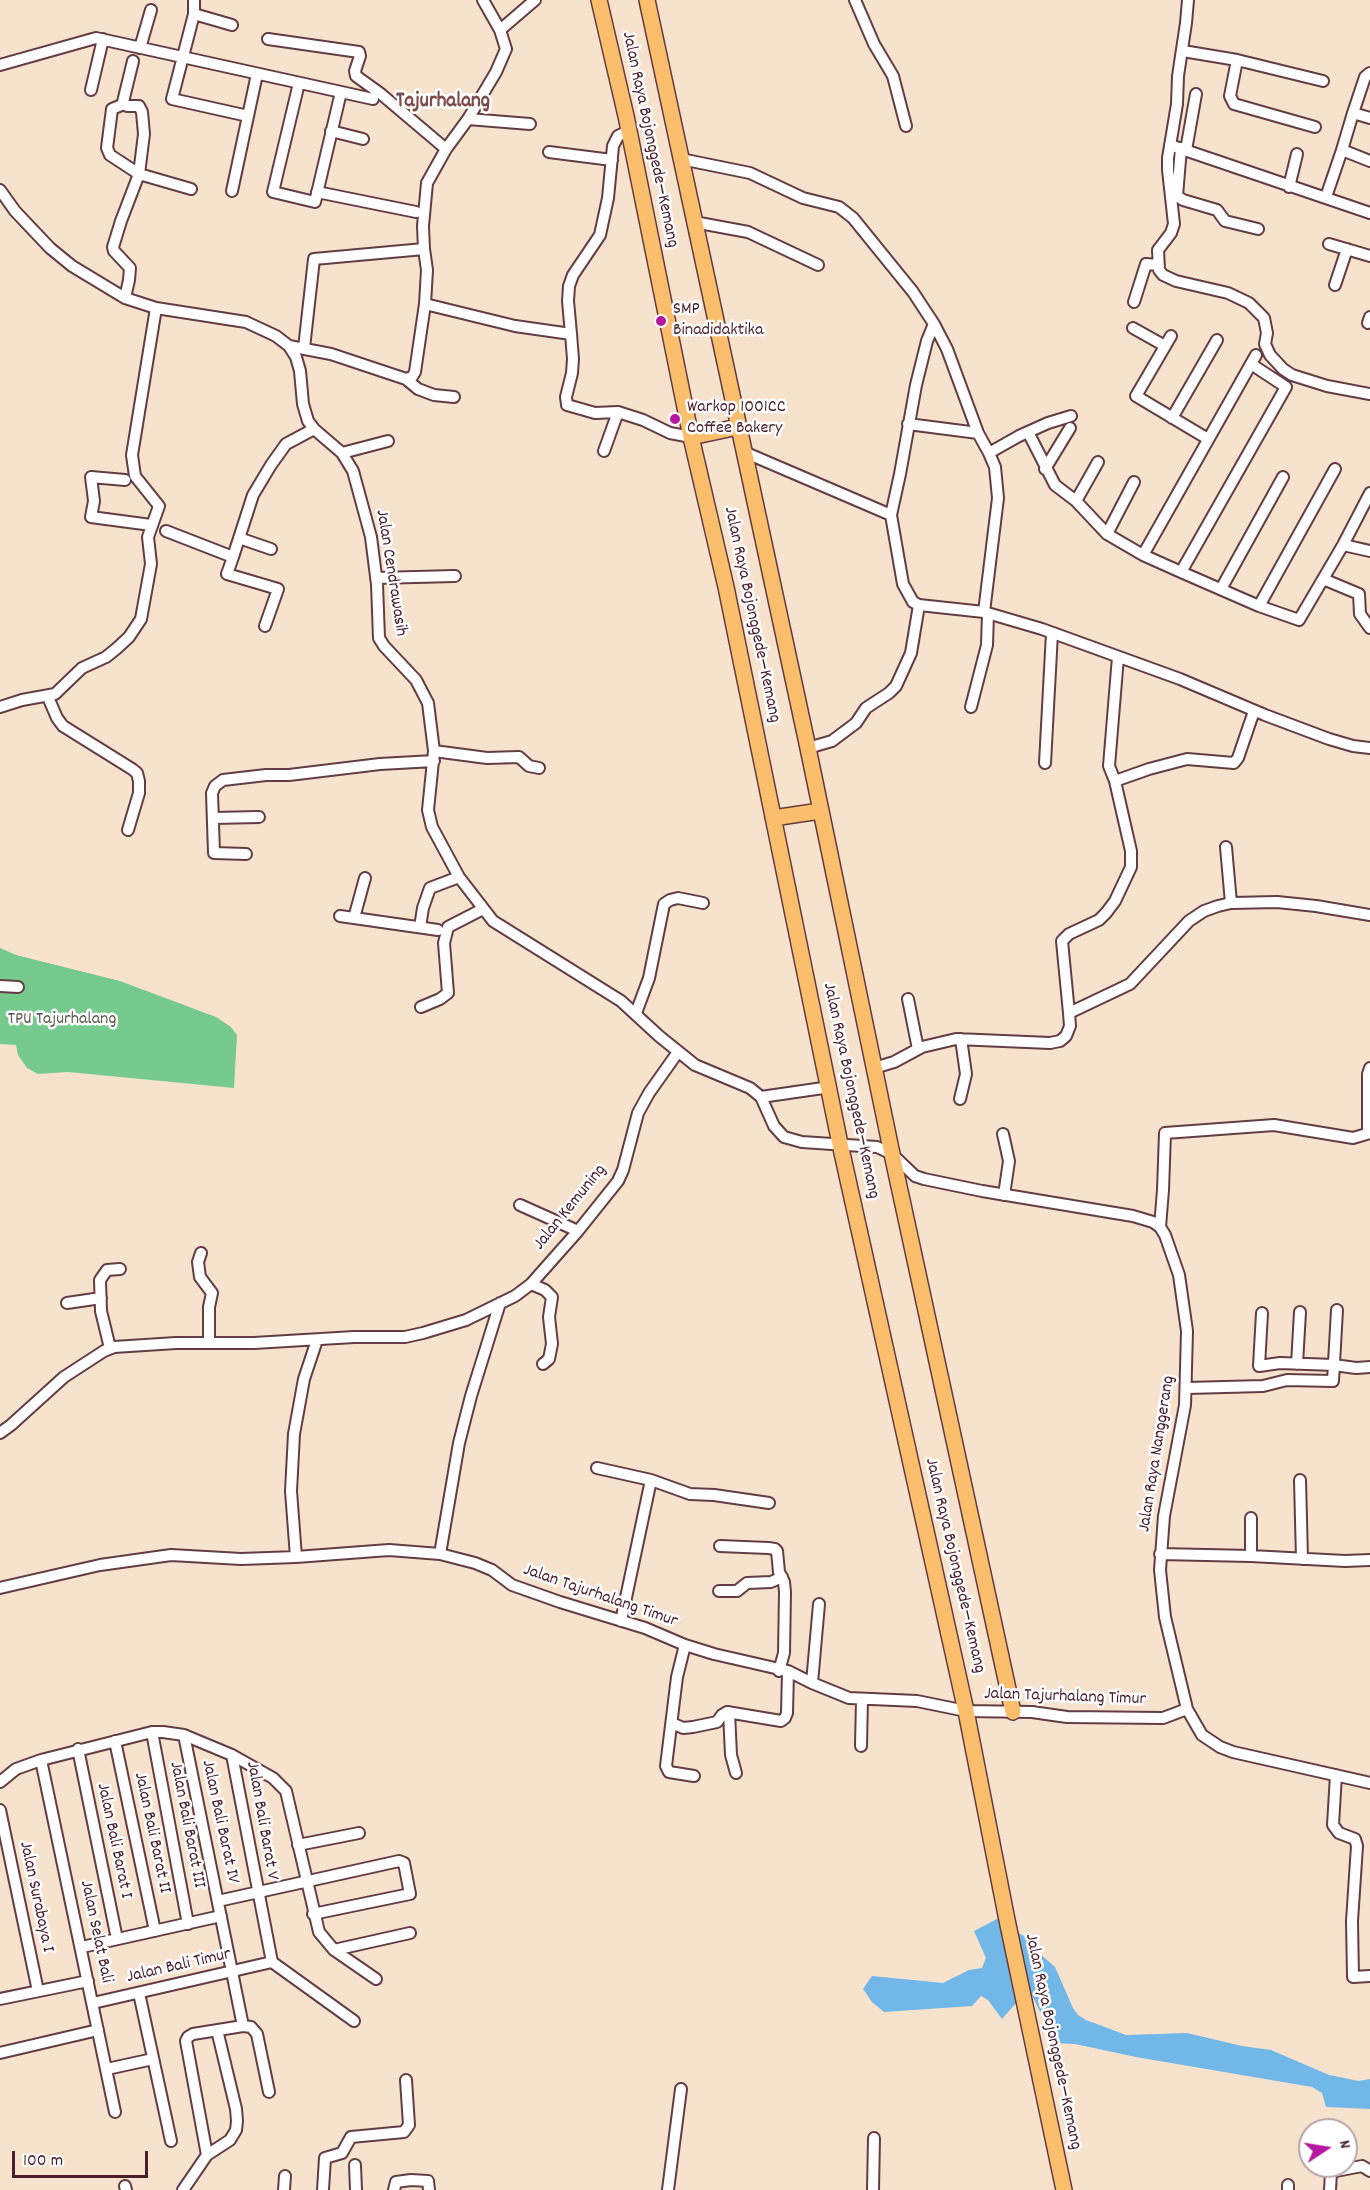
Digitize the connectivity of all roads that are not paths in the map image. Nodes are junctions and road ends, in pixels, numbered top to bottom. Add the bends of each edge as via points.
1 (194, 0) edge
2 (483, 0) edge
3 (535, 0) edge
4 (599, 0) edge
5 (647, 0) edge
6 (855, 0) edge
7 (1188, 0) edge
8 (151, 10) dead end
9 (194, 14) junction
10 (232, 25) dead end
11 (500, 30) junction
12 (103, 39) junction
13 (267, 39) dead end
14 (140, 48) junction
15 (1183, 51) junction
16 (183, 57) junction
17 (1237, 60) junction
18 (133, 61) dead end
19 (0, 65) edge
20 (1370, 73) edge
21 (257, 74) junction
22 (1323, 81) dead end
23 (299, 83) junction
24 (91, 90) dead end
25 (340, 92) junction
26 (1196, 94) dead end
27 (373, 99) dead end
28 (124, 104) junction
29 (1353, 113) junction
30 (248, 116) junction
31 (1370, 118) edge
32 (468, 119) junction
33 (530, 124) dead end
34 (906, 126) dead end
35 (1315, 128) dead end
36 (331, 131) junction
37 (628, 131) junction
38 (363, 139) dead end
39 (1179, 148) junction
40 (446, 149) junction
41 (1342, 150) junction
42 (549, 152) dead end
43 (1297, 154) dead end
44 (681, 159) junction
45 (612, 160) junction
46 (1370, 160) edge
47 (139, 174) junction
48 (1289, 187) junction
49 (191, 189) dead end
50 (232, 191) dead end
51 (317, 192) junction
52 (1, 196) edge
53 (1326, 197) junction
54 (416, 212) dead end
55 (1370, 213) edge
56 (694, 222) junction
57 (1258, 229) dead end
58 (1329, 244) dead end
59 (424, 249) junction
60 (1347, 249) junction
61 (1370, 255) edge
62 (1158, 265) junction
63 (818, 266) dead end
64 (1335, 285) dead end
65 (125, 298) junction
66 (1134, 302) dead end
67 (425, 304) junction
68 (156, 308) junction
69 (934, 324) junction
70 (1134, 328) dead end
71 (571, 334) junction
72 (1171, 336) dead end
73 (1217, 340) dead end
74 (289, 346) junction
75 (1165, 346) junction
76 (304, 348) junction
77 (406, 379) junction
78 (1370, 394) edge
79 (454, 397) dead end
80 (618, 412) junction
81 (1173, 418) junction
82 (908, 424) junction
83 (738, 427) junction
84 (314, 429) junction
85 (1028, 432) junction
86 (978, 433) junction
87 (691, 437) junction
88 (1208, 439) junction
89 (388, 441) dead end
90 (604, 452) dead end
91 (744, 452) junction
92 (342, 453) junction
93 (990, 453) junction
94 (1098, 462) dead end
95 (1045, 469) junction
96 (1335, 469) dead end
97 (1283, 477) dead end
98 (125, 480) dead end
99 (1134, 482) dead end
100 (1370, 493) edge
101 (1076, 501) junction
102 (891, 515) junction
103 (151, 525) junction
104 (166, 531) dead end
105 (1107, 534) junction
106 (239, 538) junction
107 (1343, 545) junction
108 (271, 549) dead end
109 (1370, 551) edge
110 (1143, 555) junction
111 (232, 557) junction
112 (1181, 572) junction
113 (455, 576) dead end
114 (376, 578) junction
115 (1323, 579) junction
116 (1221, 589) junction
117 (1359, 594) junction
118 (1370, 597) edge
119 (919, 605) junction
120 (1259, 606) junction
121 (986, 612) junction
122 (265, 626) dead end
123 (1370, 628) edge
124 (1052, 633) junction
125 (1118, 657) junction
126 (48, 697) junction
127 (0, 706) edge
128 (971, 707) dead end
129 (1254, 711) junction
130 (808, 748) junction
131 (1370, 748) edge
132 (434, 756) junction
133 (1045, 763) dead end
134 (539, 768) dead end
135 (1115, 781) junction
136 (820, 811) junction
137 (213, 818) junction
138 (259, 818) dead end
139 (773, 818) junction
140 (128, 830) dead end
141 (1226, 847) dead end
142 (246, 854) dead end
143 (459, 877) junction
144 (365, 878) dead end
145 (703, 903) dead end
146 (1231, 903) junction
147 (483, 909) junction
148 (1370, 915) edge
149 (340, 916) dead end
150 (354, 918) junction
151 (420, 927) junction
152 (438, 930) dead end
153 (0, 986) edge
154 (18, 987) dead end
155 (908, 999) dead end
156 (421, 1007) dead end
157 (636, 1013) junction
158 (1069, 1013) junction
159 (961, 1039) junction
160 (918, 1049) junction
161 (678, 1053) junction
162 (874, 1068) junction
163 (1370, 1068) edge
164 (830, 1087) junction
165 (761, 1097) junction
166 (960, 1099) dead end
167 (1369, 1133) edge
168 (1003, 1134) dead end
169 (840, 1144) junction
170 (892, 1154) junction
171 (1004, 1195) junction
172 (520, 1204) dead end
173 (1160, 1227) junction
174 (578, 1231) junction
175 (201, 1253) dead end
176 (120, 1269) dead end
177 (531, 1284) junction
178 (100, 1298) junction
179 (67, 1303) dead end
180 (500, 1303) junction
181 (1337, 1310) dead end
182 (1300, 1312) dead end
183 (1262, 1313) dead end
184 (317, 1340) junction
185 (209, 1343) junction
186 (110, 1348) junction
187 (1370, 1355) edge
188 (543, 1364) dead end
189 (1297, 1364) junction
190 (1334, 1365) junction
191 (1370, 1367) edge
192 (1187, 1388) junction
193 (0, 1433) edge
194 (597, 1468) dead end
195 (651, 1480) junction
196 (1300, 1480) dead end
197 (769, 1503) dead end
198 (1251, 1518) dead end
199 (720, 1546) dead end
200 (440, 1554) junction
201 (1160, 1554) junction
202 (1251, 1556) junction
203 (296, 1557) junction
204 (1302, 1559) junction
205 (1370, 1560) edge
206 (782, 1577) junction
207 (0, 1588) edge
208 (718, 1591) dead end
209 (819, 1604) dead end
210 (621, 1621) junction
211 (685, 1645) junction
212 (784, 1671) junction
213 (812, 1683) junction
214 (862, 1699) junction
215 (1187, 1709) junction
216 (966, 1711) junction
217 (729, 1712) junction
218 (1013, 1712) junction
219 (672, 1723) junction
220 (152, 1732) junction
221 (184, 1735) junction
222 (115, 1741) junction
223 (861, 1746) dead end
224 (78, 1749) junction
225 (232, 1755) junction
226 (41, 1760) junction
227 (736, 1773) dead end
228 (1336, 1775) junction
229 (694, 1776) dead end
230 (0, 1782) edge
231 (1370, 1783) edge
232 (0, 1810) edge
233 (359, 1833) dead end
234 (298, 1845) junction
235 (306, 1881) junction
236 (257, 1893) junction
237 (218, 1901) junction
238 (313, 1914) junction
239 (221, 1917) junction
240 (188, 1924) junction
241 (155, 1931) junction
242 (411, 1933) dead end
243 (117, 1940) junction
244 (81, 1947) junction
245 (334, 1950) junction
246 (272, 1962) junction
247 (232, 1973) junction
248 (1370, 1976) edge
249 (376, 1978) dead end
250 (88, 1981) junction
251 (38, 1991) junction
252 (139, 1993) junction
253 (0, 1996) edge
254 (93, 2003) junction
255 (354, 2021) dead end
256 (243, 2026) junction
257 (99, 2030) junction
258 (217, 2030) junction
259 (0, 2053) edge
260 (153, 2059) junction
261 (107, 2069) junction
262 (406, 2080) dead end
263 (681, 2090) dead end
264 (269, 2092) dead end
265 (115, 2112) dead end
266 (874, 2138) dead end
267 (171, 2140) dead end
268 (207, 2155) junction
269 (355, 2165) dead end
270 (1370, 2171) edge
271 (285, 2176) dead end
272 (183, 2190) edge
273 (284, 2190) edge
274 (323, 2190) edge
275 (356, 2190) edge
276 (394, 2190) edge
277 (429, 2190) edge
278 (668, 2190) edge
279 (873, 2190) edge
280 (1064, 2190) edge
281 (1330, 2190) edge

1 - 9 street
2 - 11 street
3 - 11 street
4 - 37 highway, Jalan Raya Bojonggede—Kemang
5 - 44 highway, Jalan Raya Bojonggede—Kemang
6 - 34 street via 893,76
7 - 15 street
8 - 14 street
9 - 10 street
9 - 16 street
11 - 32 street via 506,49 504,56
12 - 14 street
12 - 19 street
12 - 24 street
13 - 40 street via 358,52 356,76
14 - 16 street
15 - 17 street
15 - 39 street via 1178,76
16 - 21 street
16 - 30 street via 172,99
17 - 22 street
17 - 35 street via 1230,96 1234,104
18 - 28 street
20 - 29 street via 1365,77
21 - 23 street
21 - 30 street
23 - 25 street
23 - 51 street via 273,192 315,202
25 - 27 street
25 - 36 street
26 - 39 street
28 - 47 street via 139,106 142,112 144,134
28 - 47 street via 112,109 108,151
29 - 31 street
29 - 41 street
30 - 50 street
32 - 33 street
32 - 40 street
36 - 38 street
36 - 51 street
37 - 45 street via 615,141
37 - 87 highway, Jalan Raya Bojonggede—Kemang
39 - 48 street
39 - 57 street via 1177,196 1217,210 1226,221
39 - 62 street via 1168,170 1174,224 1158,250
40 - 59 street via 426,189
41 - 46 street
41 - 53 street
42 - 45 street
43 - 48 street
44 - 56 highway, Jalan Raya Bojonggede—Kemang
44 - 69 street via 750,173 803,198 839,207 866,232
45 - 71 street via 600,235 569,286
47 - 49 street
47 - 65 street via 113,247 130,272
48 - 53 street
51 - 54 street
52 - 65 street via 50,248
53 - 55 street
56 - 63 street via 748,232
56 - 83 highway, Jalan Raya Bojonggede—Kemang
58 - 60 street
59 - 67 street
59 - 76 street via 314,259
60 - 61 street
60 - 64 street
62 - 66 street via 1146,264
62 - 78 street via 1163,275 1176,281 1228,293 1249,303 1267,326 1266,350 1292,375
65 - 68 street
67 - 71 street via 515,326
67 - 77 street via 415,372
68 - 74 street via 246,322
68 - 103 street via 132,455 135,477 159,506
69 - 82 street
69 - 86 street via 951,357
70 - 75 street
71 - 80 street via 573,366 567,405 595,413
72 - 75 street
73 - 81 street
74 - 76 street
74 - 84 street, Jalan Cendrawasih via 300,371 305,412
75 - 81 street via 1136,396
76 - 77 street
77 - 79 street via 434,395
80 - 87 street via 670,433
80 - 90 street
81 - 88 street
82 - 86 street
82 - 102 street
83 - 87 highway
83 - 91 highway, Jalan Raya Bojonggede—Kemang
84 - 92 street, Jalan Cendrawasih
84 - 106 street via 286,444 253,495
85 - 93 street
85 - 95 street
85 - 95 street via 1048,423 1070,422
86 - 93 street
87 - 139 highway, Jalan Raya Bojonggede—Kemang
88 - 110 street
88 - 112 street via 1253,360 1286,387
89 - 92 street
91 - 102 street
91 - 130 highway, Jalan Raya Bojonggede—Kemang
92 - 114 street, Jalan Cendrawasih via 353,471 366,517
93 - 121 street via 998,498
94 - 101 street
95 - 101 street via 1055,485
96 - 120 street
97 - 116 street
98 - 103 street via 91,477 91,517
99 - 105 street
100 - 107 street
101 - 105 street
102 - 119 street via 903,584
103 - 126 street via 151,564 137,626 106,657 82,668
104 - 111 street
105 - 110 street
106 - 108 street
106 - 111 street
107 - 109 street
107 - 115 street
110 - 112 street
111 - 122 street via 227,574 278,589
112 - 116 street
113 - 114 street
114 - 132 street, Jalan Cendrawasih via 379,638 421,687 430,711
115 - 117 street
115 - 120 street via 1299,620
116 - 120 street
117 - 118 street
117 - 123 street via 1360,614
119 - 121 street
119 - 130 street via 911,653 896,686 832,741
121 - 124 street
121 - 128 street via 987,645
124 - 125 street
124 - 133 street
125 - 129 street
125 - 135 street via 1109,766
126 - 127 street
126 - 140 street via 63,726 137,773 140,793
129 - 131 street via 1345,744
129 - 135 street via 1234,763 1187,759
130 - 136 highway, Jalan Raya Bojonggede—Kemang
132 - 134 street via 519,757 529,766
132 - 137 street via 222,780 212,793
132 - 143 street, Jalan Cendrawasih via 429,818
135 - 158 street via 1131,867 1110,909 1099,920 1062,941
136 - 139 highway
136 - 162 highway, Jalan Raya Bojonggede—Kemang
137 - 138 street
137 - 142 street via 214,853
139 - 164 highway, Jalan Raya Bojonggede—Kemang
141 - 146 street
143 - 147 street, Jalan Cendrawasih
143 - 151 street via 430,888
144 - 150 street
145 - 157 street via 678,898 664,904 651,972
146 - 148 street via 1276,902
146 - 158 street via 1204,911 1189,921 1130,984
147 - 156 street via 448,927 444,943 448,993
147 - 157 street, Jalan Cendrawasih via 504,929
149 - 150 street
150 - 151 street
151 - 152 street
153 - 154 street
155 - 160 street
157 - 161 street, Jalan Cendrawasih
158 - 159 street via 1070,1026 1060,1041
159 - 160 street
159 - 166 street via 966,1074
160 - 162 street
161 - 165 street, Jalan Cendrawasih
161 - 174 street, Jalan Kemuning via 638,1113 618,1181
162 - 170 highway, Jalan Raya Bojonggede—Kemang
163 - 167 street
164 - 165 street
164 - 169 highway, Jalan Raya Bojonggede—Kemang
165 - 169 street via 774,1126 784,1137
167 - 173 street via 1353,1138 1274,1125 1165,1133
168 - 171 street via 1009,1161
169 - 170 street via 871,1146
169 - 216 highway, Jalan Raya Bojonggede—Kemang
170 - 171 street via 915,1176
170 - 218 highway, Jalan Raya Bojonggede—Kemang
171 - 173 street via 1133,1216
172 - 174 street
173 - 192 street, Jalan Raya Nanggerang via 1173,1256 1186,1311
174 - 177 street, Jalan Kemuning
175 - 185 street via 200,1277 212,1293
176 - 178 street via 107,1270 103,1275
177 - 180 street, Jalan Kemuning
177 - 188 street via 552,1297 552,1344 549,1359
178 - 179 street
178 - 186 street
180 - 184 street, Jalan Kemuning via 466,1320 423,1334
180 - 200 street via 459,1443
181 - 190 street
182 - 189 street
183 - 189 street via 1259,1366
184 - 185 street, Jalan Kemuning
184 - 203 street via 304,1379 294,1434 291,1491
185 - 186 street, Jalan Kemuning
186 - 193 street via 64,1377
187 - 191 street
189 - 190 street
190 - 191 street
190 - 192 street via 1333,1381 1287,1380 1263,1386
192 - 201 street, Jalan Raya Nanggerang
194 - 195 street
195 - 197 street via 690,1494
195 - 210 street
196 - 204 street
198 - 202 street
199 - 206 street via 776,1549
200 - 203 street, Jalan Tajurhalang Timur via 389,1550
200 - 210 street, Jalan Tajurhalang Timur via 492,1570 512,1585
201 - 202 street
201 - 215 street, Jalan Raya Nanggerang via 1165,1617
202 - 204 street
203 - 207 street, Jalan Tajurhalang Timur via 171,1555 100,1565
204 - 205 street
206 - 208 street via 771,1582 747,1583 737,1591
206 - 212 street
209 - 213 street
210 - 211 street, Jalan Tajurhalang Timur
211 - 212 street, Jalan Tajurhalang Timur
211 - 219 street
212 - 213 street, Jalan Tajurhalang Timur
212 - 217 street via 787,1713 781,1721
213 - 214 street, Jalan Tajurhalang Timur via 849,1698
214 - 216 street, Jalan Tajurhalang Timur via 917,1701
214 - 223 street
215 - 218 street, Jalan Tajurhalang Timur via 1162,1718
215 - 228 street, Jalan Raya Nanggerang via 1202,1735 1220,1747
216 - 218 street, Jalan Tajurhalang Timur
216 - 280 highway, Jalan Raya Bojonggede—Kemang
217 - 219 street via 717,1722 693,1728
217 - 227 street
219 - 229 street via 667,1770
220 - 221 street
220 - 222 street
220 - 240 street, Jalan Bali Barat III
221 - 225 street
221 - 237 street, Jalan Bali Barat IV
222 - 224 street
222 - 241 street, Jalan Bali Barat II
224 - 226 street
224 - 243 street, Jalan Bali Barat I
225 - 234 street via 282,1785
225 - 236 street, Jalan Bali Barat V
226 - 230 street via 16,1769
226 - 244 street, Jalan Selat Bali
228 - 231 street, Jalan Raya Nanggerang
228 - 248 street via 1333,1825 1339,1833 1355,1839 1357,1846 1353,1977
232 - 251 street, Jalan Surabaya I
233 - 234 street
234 - 235 street
235 - 236 street
235 - 238 street
235 - 238 street via 404,1863 410,1894
236 - 237 street
236 - 246 street, Jalan Bali Barat V
237 - 239 street, Jalan Bali Barat IV
238 - 245 street via 319,1932
239 - 240 street
239 - 247 street, Jalan Bali Barat IV
240 - 241 street
241 - 243 street
242 - 245 street
243 - 244 street
244 - 250 street, Jalan Selat Bali
245 - 249 street
246 - 247 street, Jalan Bali Timur
246 - 255 street
247 - 252 street, Jalan Bali Timur
247 - 256 street, Jalan Bali Barat IV
250 - 251 street
250 - 254 street, Jalan Selat Bali
251 - 253 street
252 - 254 street, Jalan Bali Timur
252 - 260 street
254 - 257 street, Jalan Selat Bali
256 - 258 street
256 - 264 street via 251,2027 257,2034
257 - 259 street
257 - 261 street, Jalan Selat Bali
258 - 268 street via 237,2121 230,2140
258 - 268 street via 193,2034 186,2041
260 - 261 street
260 - 267 street
261 - 265 street, Jalan Selat Bali
262 - 274 street via 409,2125 404,2132 351,2137 342,2153 325,2158
263 - 278 street
266 - 279 street
268 - 272 street
269 - 275 street
270 - 281 street via 1362,2166 1331,2172
271 - 273 street
276 - 277 street via 396,2182 411,2180 428,2181

